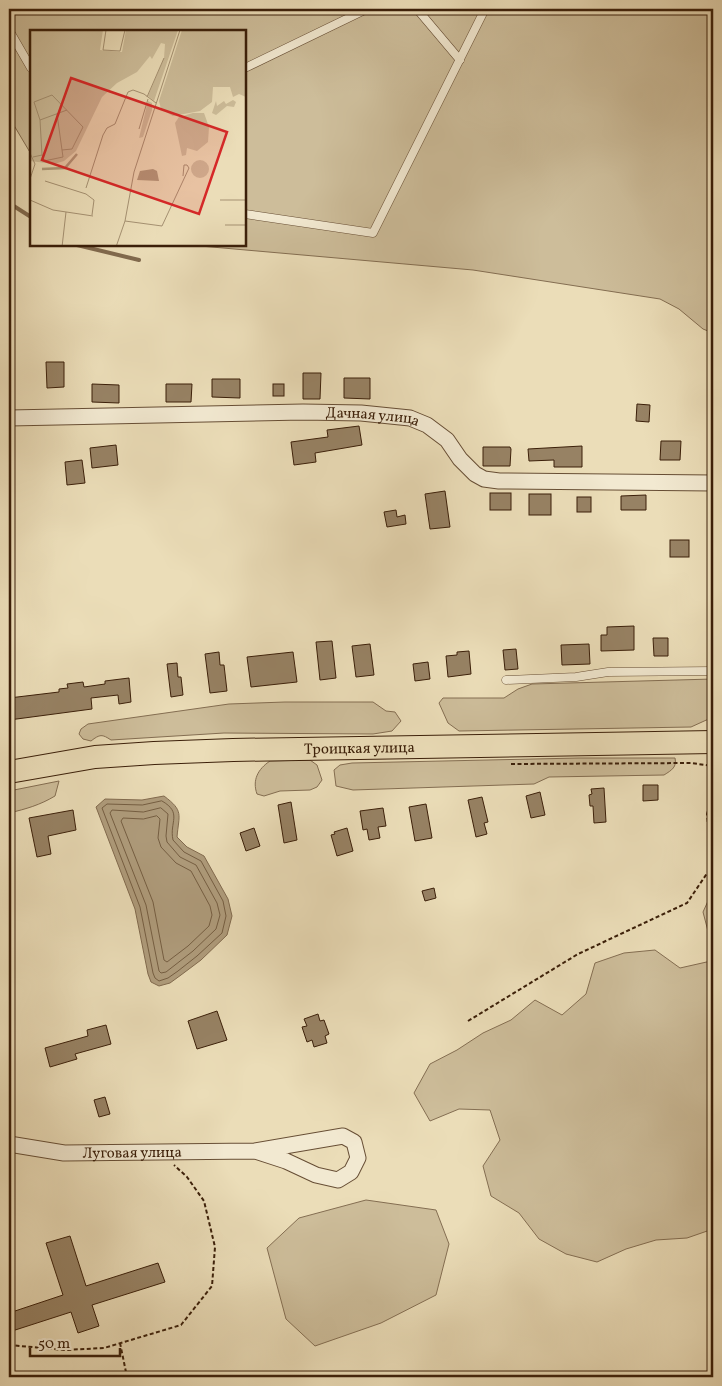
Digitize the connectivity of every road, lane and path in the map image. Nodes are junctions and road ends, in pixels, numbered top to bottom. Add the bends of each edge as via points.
1 (367, 9) edge
2 (417, 9) edge
3 (485, 9) edge
4 (9, 30) edge
5 (460, 60) junction
6 (30, 66) edge
7 (246, 68) edge
8 (246, 214) edge
9 (9, 418) edge
10 (713, 483) edge
11 (713, 671) edge
12 (506, 680) dead end
13 (712, 742) edge
14 (511, 764) dead end
15 (713, 766) edge
16 (9, 772) edge
17 (713, 792) edge
18 (706, 814) junction
19 (713, 828) edge
20 (468, 1021) dead end
21 (9, 1144) edge
22 (255, 1151) junction
23 (159, 1152) junction
24 (120, 1343) junction
25 (9, 1345) edge
26 (127, 1377) edge

1 - 7 lane
2 - 5 lane
3 - 5 lane
4 - 6 lane
5 - 8 lane via 373,233
9 - 10 street, Дачная улица via 303,412 381,415 410,418 427,425 447,440 474,474 484,479
11 - 12 lane via 608,672
13 - 16 main road, Троицкая улица via 154,752 95,757
14 - 15 path via 691,763
17 - 18 path
18 - 19 path
18 - 20 path via 712,866 688,903 578,954
21 - 23 street, Луговая улица via 64,1153
22 - 22 street, Луговая улица via 316,1175 338,1180 351,1172 358,1158 354,1142 343,1136
22 - 23 street, Луговая улица
23 - 24 path via 188,1177 204,1200 214,1246 212,1286 181,1324
24 - 25 path via 104,1348 65,1350
24 - 26 path

